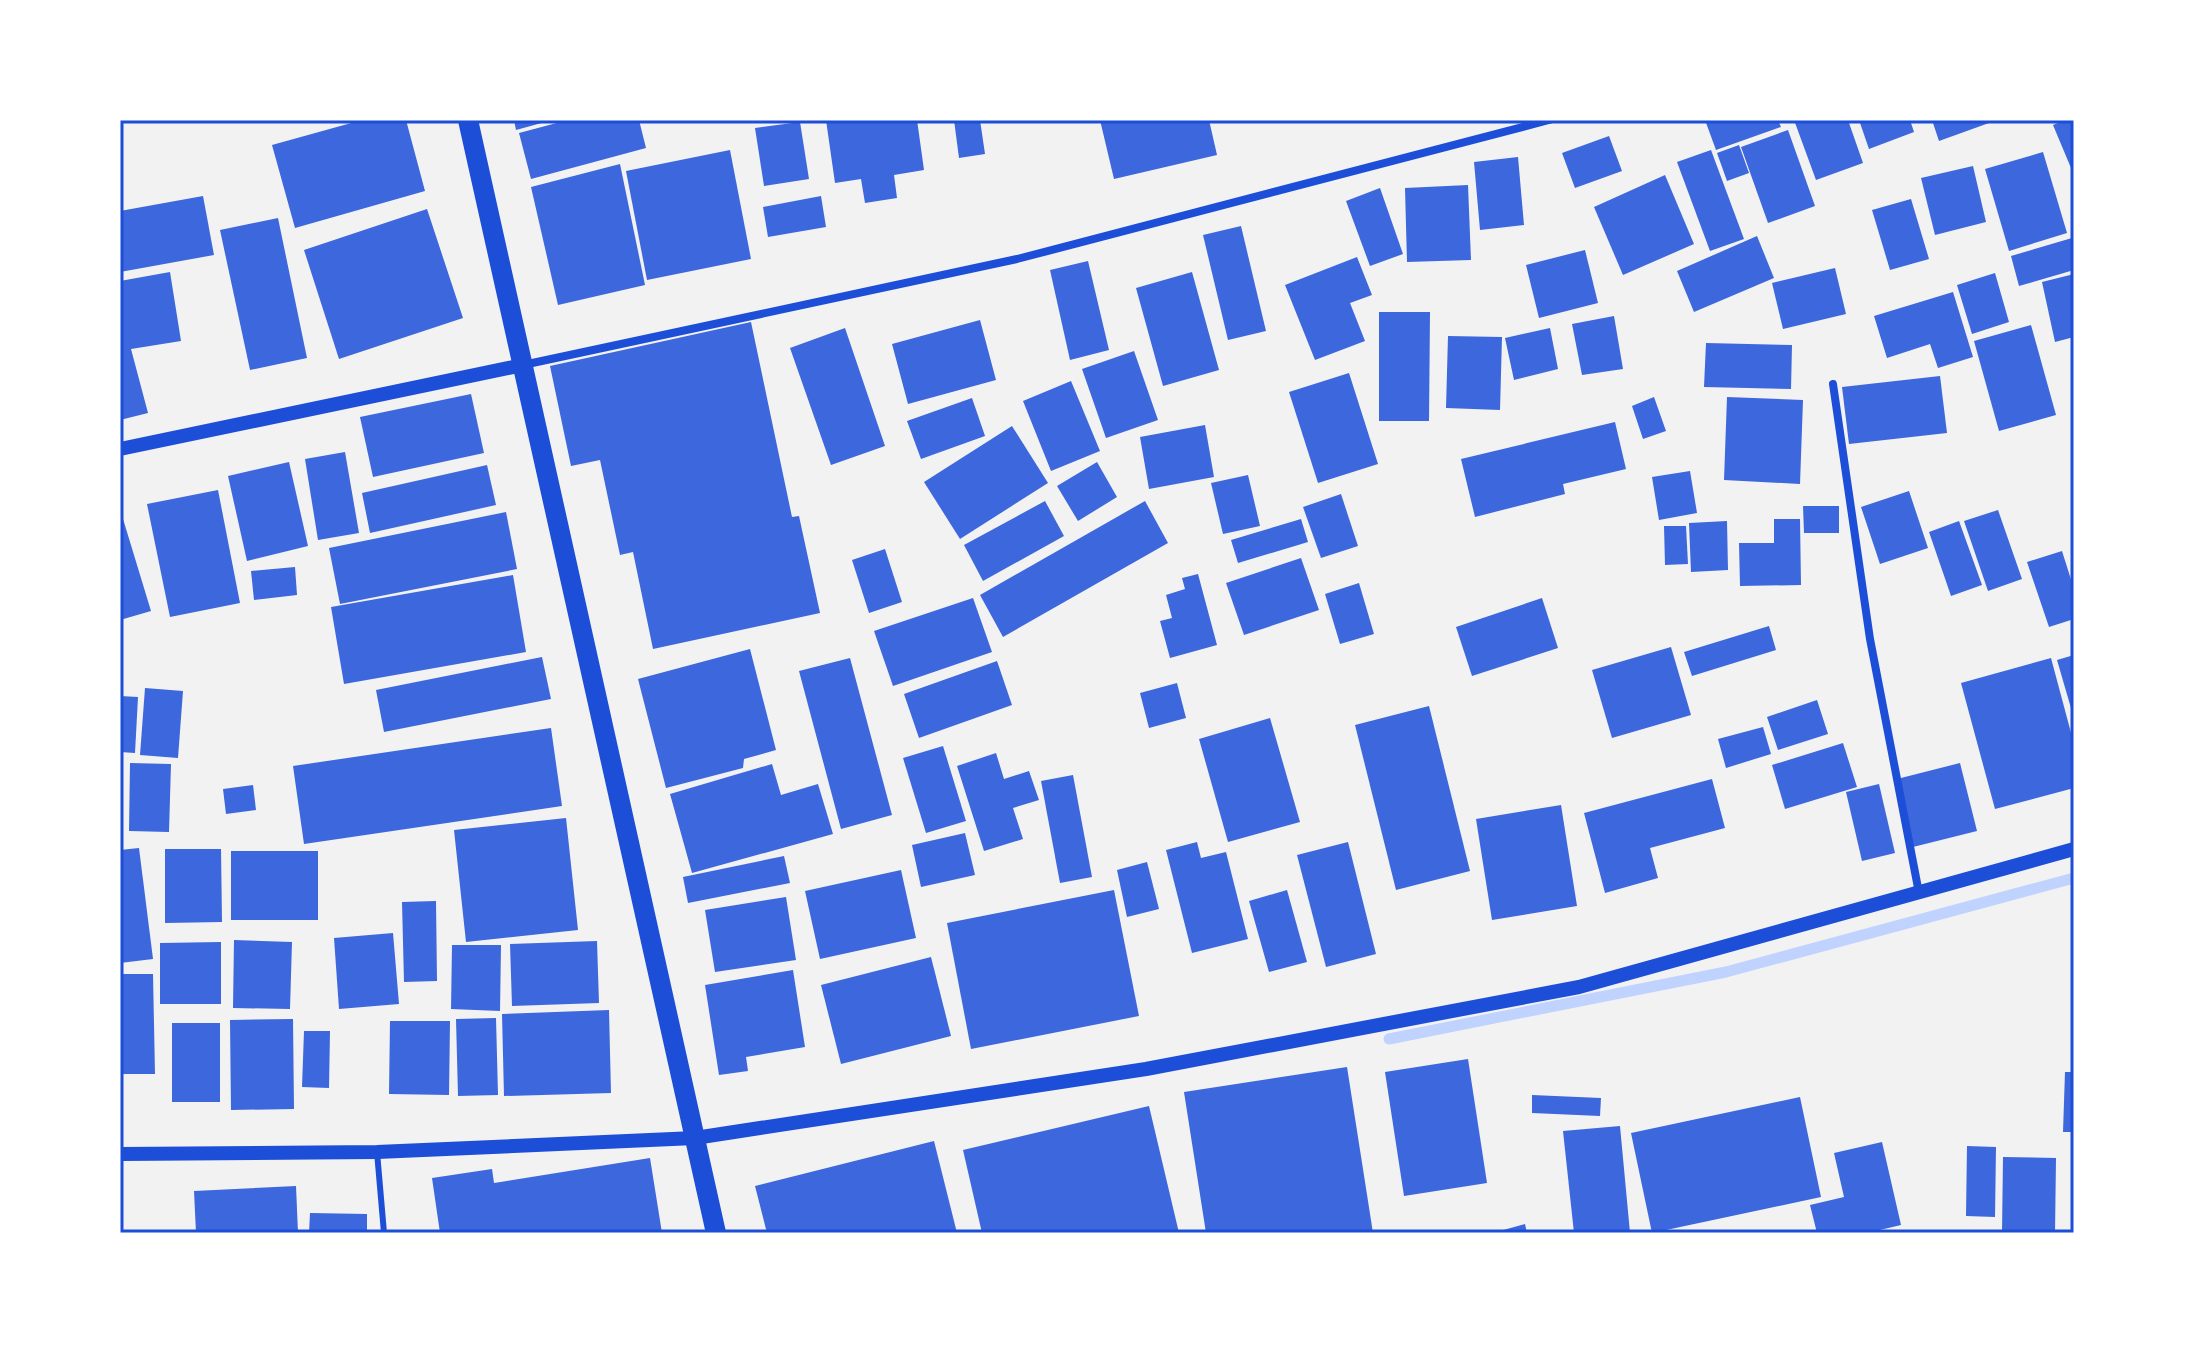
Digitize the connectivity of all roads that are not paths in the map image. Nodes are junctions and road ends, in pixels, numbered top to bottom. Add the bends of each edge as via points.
1 (468, 120) edge
2 (1549, 120) edge
3 (523, 365) junction
4 (1833, 384) dead end
5 (120, 449) edge
6 (2074, 849) edge
7 (1919, 893) junction
8 (695, 1138) junction
9 (377, 1152) junction
10 (120, 1154) edge
11 (384, 1233) edge
12 (716, 1233) edge

1 - 3 main road
2 - 3 street via 1017,259
3 - 5 street
3 - 8 main road
4 - 7 street via 1870,639
6 - 7 street
7 - 8 street via 1579,987 1146,1069
8 - 9 street
8 - 12 main road
9 - 10 street
9 - 11 lane

